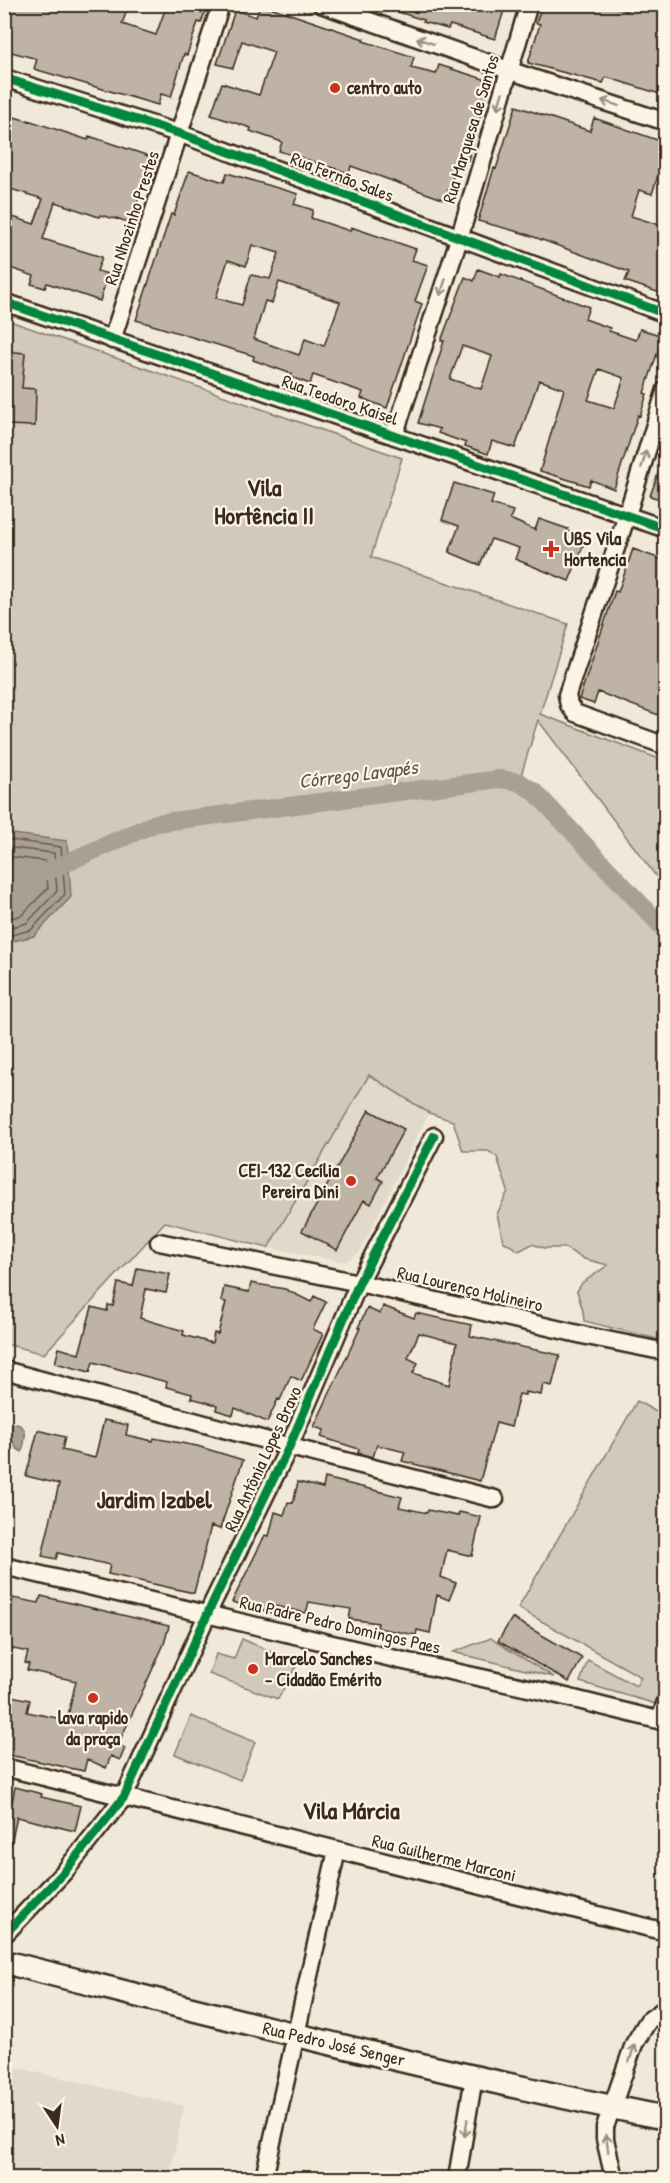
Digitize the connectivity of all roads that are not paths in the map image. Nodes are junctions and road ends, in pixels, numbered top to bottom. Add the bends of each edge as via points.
1 (221, 4) edge
2 (321, 4) edge
3 (529, 4) edge
4 (509, 70) junction
5 (4, 78) edge
6 (666, 122) edge
7 (181, 134) junction
8 (459, 239) junction
9 (4, 302) edge
10 (666, 314) edge
11 (112, 340) junction
12 (666, 389) edge
13 (394, 436) junction
14 (627, 515) junction
15 (666, 529) edge
16 (666, 746) edge
17 (434, 1136) dead end
18 (159, 1242) dead end
19 (359, 1283) junction
20 (666, 1352) edge
21 (4, 1370) edge
22 (289, 1447) junction
23 (495, 1499) dead end
24 (4, 1566) edge
25 (207, 1614) junction
26 (666, 1701) edge
27 (663, 1721) edge
28 (4, 1767) edge
29 (124, 1797) junction
30 (337, 1850) junction
31 (666, 1932) edge
32 (4, 1935) edge
33 (4, 1962) edge
34 (666, 2008) edge
35 (297, 2036) junction
36 (474, 2077) junction
37 (612, 2107) junction
38 (666, 2118) edge
39 (264, 2178) edge
40 (457, 2178) edge
41 (614, 2178) edge

1 - 7 street, Rua Nhozinho Prestes
4 -> 2 street
3 - 4 street, Rua Marquesa de Santos
6 -> 4 street
4 -> 8 street, Rua Marquesa de Santos
5 - 7 street, Rua Fernão Sales
7 - 8 street, Rua Fernão Sales
7 - 11 street, Rua Nhozinho Prestes
8 - 10 street, Rua Fernão Sales
8 -> 13 street, Rua Marquesa de Santos
9 - 11 street, Rua Teodoro Kaisel
11 - 13 street, Rua Teodoro Kaisel
14 -> 12 street
13 - 14 street, Rua Teodoro Kaisel
14 - 15 street, Rua Teodoro Kaisel
14 - 16 street via 567,695 575,714
17 - 19 street, Rua Antônia Lopes Bravo
18 - 19 street, Rua Lourenço Molineiro
19 - 20 street, Rua Lourenço Molineiro
19 - 22 street, Rua Antônia Lopes Bravo
21 - 22 street
22 - 23 street
22 - 25 street, Rua Antônia Lopes Bravo
24 - 25 street, Rua Padre Pedro Domingos Paes
25 - 27 street, Rua Padre Pedro Domingos Paes
25 - 29 street, Rua Antônia Lopes Bravo
26 - 27 street
28 - 29 street, Rua Guilherme Marconi
29 - 30 street, Rua Guilherme Marconi
29 - 32 street, Rua Antônia Lopes Bravo via 65,1871
30 - 31 street, Rua Guilherme Marconi
30 - 35 street
33 - 35 main road, Rua Pedro José Senger
37 -> 34 street via 634,2044 648,2021
35 - 36 main road, Rua Pedro José Senger
35 - 39 street
36 - 37 main road, Rua Pedro José Senger
36 -> 40 street
37 - 38 main road, Rua Pedro José Senger
41 -> 37 street via 605,2139

